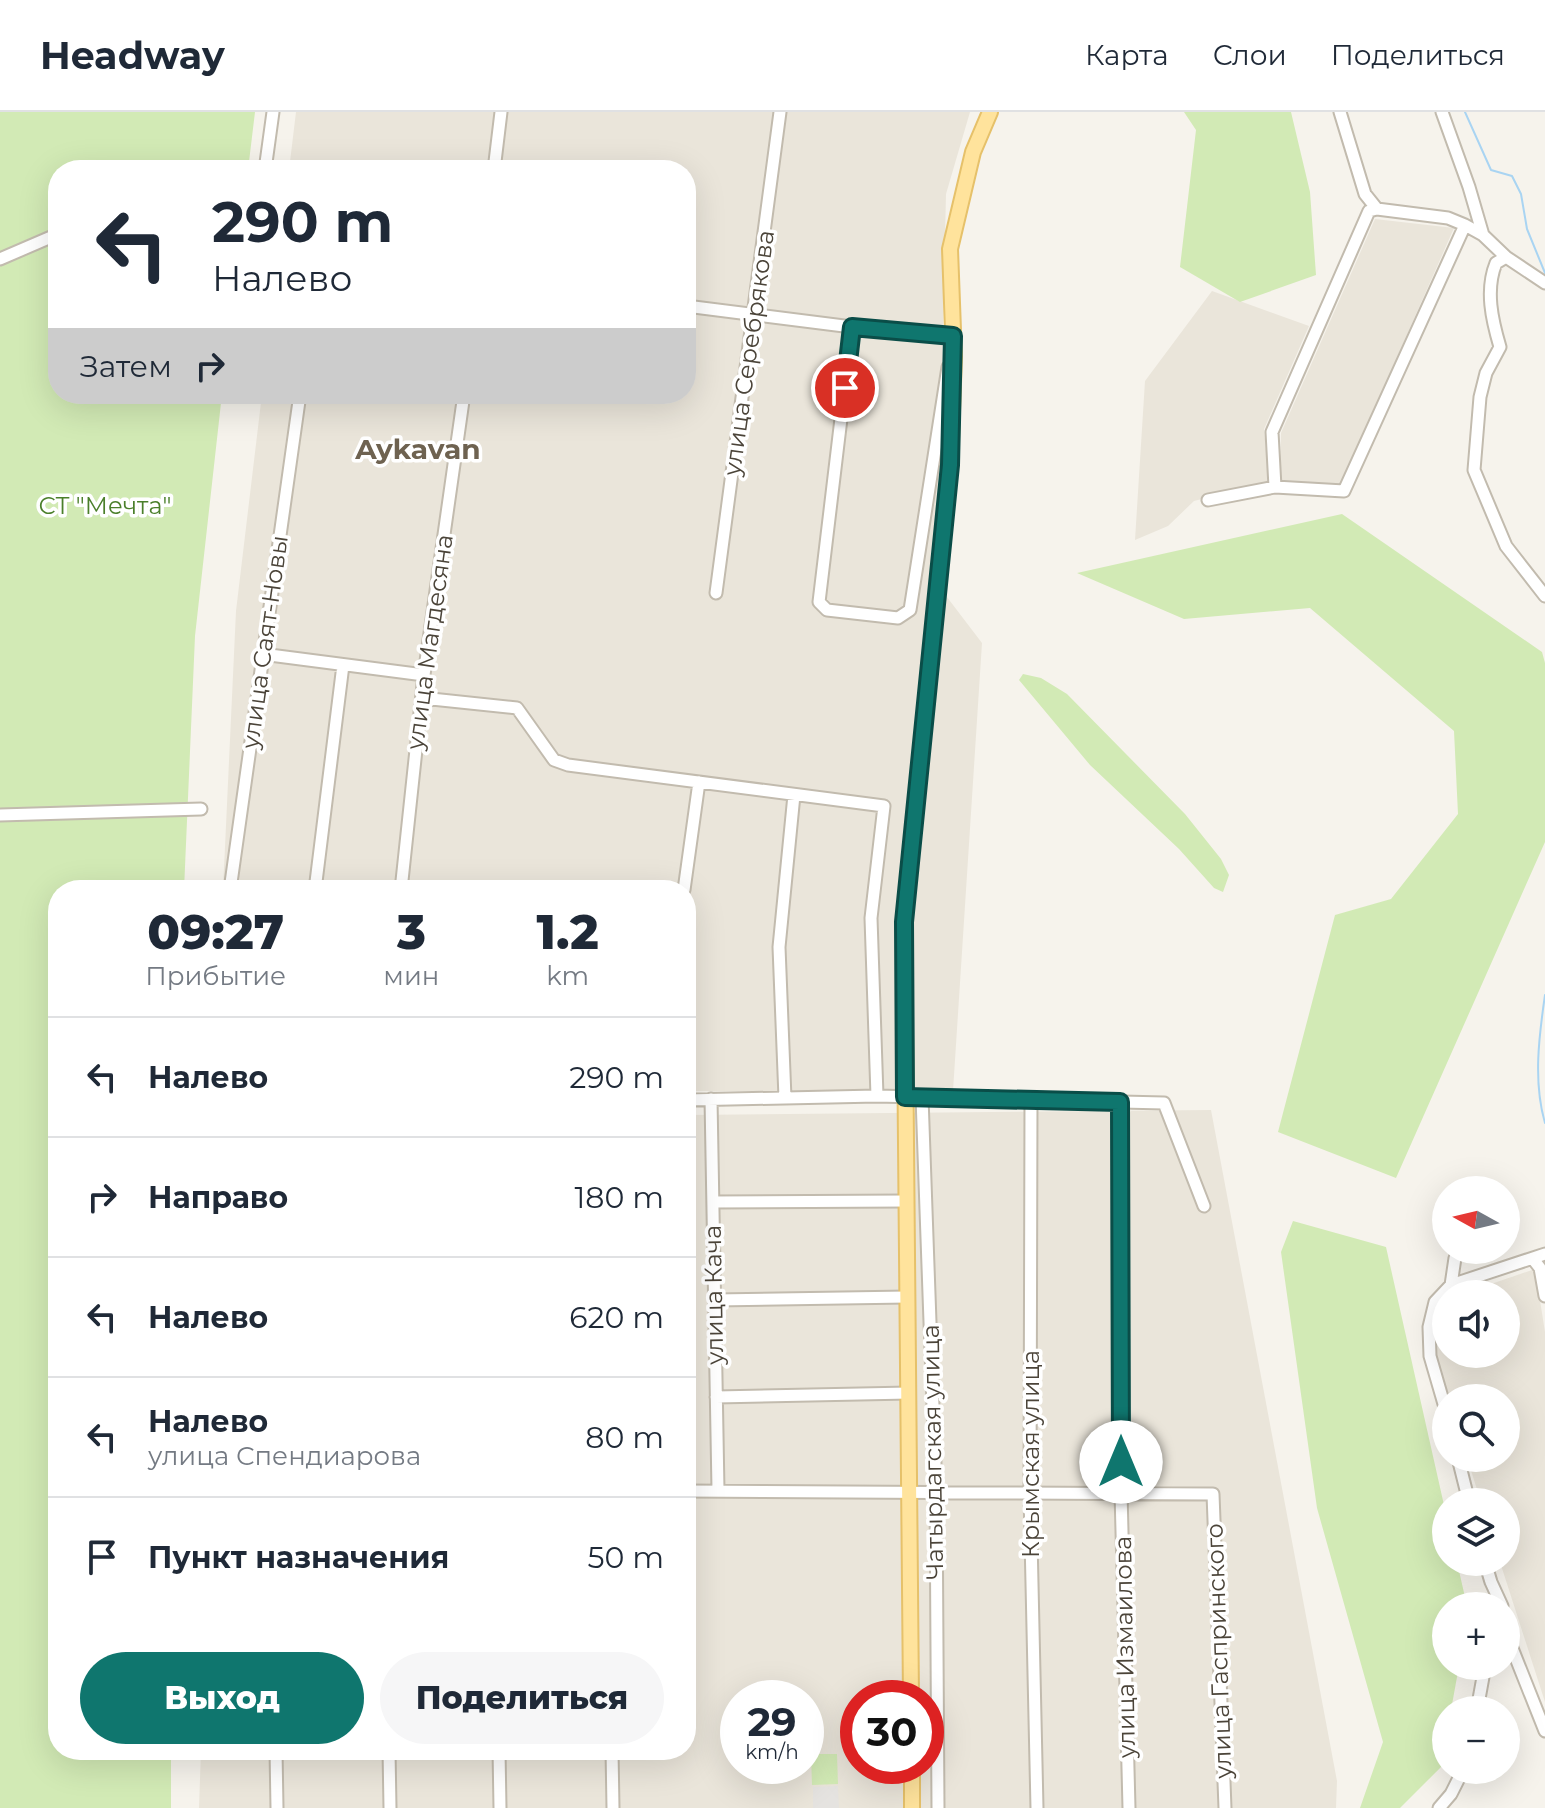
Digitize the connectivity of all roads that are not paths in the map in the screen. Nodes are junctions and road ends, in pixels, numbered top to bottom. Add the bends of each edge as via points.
1 (273, 112) edge
2 (501, 112) edge
3 (780, 112) edge
4 (990, 112) edge
5 (1340, 112) edge
6 (1442, 112) edge
7 (266, 160) edge
8 (495, 160) edge
9 (1377, 209) junction
10 (1465, 225) junction
11 (1483, 235) junction
12 (48, 238) edge
13 (1506, 257) junction
14 (0, 259) edge
15 (1542, 282) edge
16 (696, 307) edge
17 (755, 315) junction
18 (852, 327) junction
19 (953, 336) junction
20 (299, 404) edge
21 (463, 404) edge
22 (1275, 487) junction
23 (1208, 500) dead end
24 (716, 593) dead end
25 (1545, 596) edge
26 (262, 654) junction
27 (343, 665) junction
28 (424, 675) junction
29 (422, 698) junction
30 (699, 782) junction
31 (794, 795) junction
32 (201, 809) dead end
33 (0, 815) edge
34 (231, 880) edge
35 (316, 880) edge
36 (402, 880) edge
37 (685, 880) edge
38 (877, 1096) junction
39 (905, 1097) junction
40 (922, 1097) junction
41 (785, 1098) junction
42 (711, 1099) junction
43 (696, 1100) edge
44 (1031, 1100) junction
45 (1120, 1102) junction
46 (906, 1201) junction
47 (713, 1202) junction
48 (1204, 1206) dead end
49 (1538, 1257) edge
50 (1467, 1280) edge
51 (1545, 1296) edge
52 (907, 1297) junction
53 (715, 1300) junction
54 (1432, 1314) edge
55 (1432, 1363) edge
56 (909, 1393) junction
57 (716, 1397) junction
58 (718, 1490) junction
59 (696, 1491) edge
60 (910, 1491) junction
61 (936, 1491) junction
62 (1121, 1492) junction
63 (1030, 1494) junction
64 (1489, 1576) edge
65 (1491, 1582) junction
66 (1491, 1592) edge
67 (1496, 1592) edge
68 (1520, 1668) edge
69 (911, 1680) edge
70 (1545, 1731) edge
71 (276, 1760) edge
72 (389, 1760) edge
73 (499, 1760) edge
74 (612, 1760) edge
75 (912, 1784) edge
76 (1456, 1784) edge
77 (277, 1808) edge
78 (390, 1808) edge
79 (500, 1808) edge
80 (613, 1808) edge
81 (912, 1808) edge
82 (938, 1808) edge
83 (1037, 1808) edge
84 (1129, 1808) edge
85 (1225, 1808) edge
86 (1439, 1808) edge

1 - 7 street
2 - 8 street
3 - 17 street, улица Серебрякова
4 - 19 main road via 973,152 950,249
5 - 9 street via 1365,194
6 - 11 street
9 - 10 street
9 - 22 street via 1369,211 1272,432
10 - 11 street
10 - 22 street via 1344,491
11 - 13 street
12 - 14 street
13 - 15 street
13 - 25 street via 1491,274 1491,313 1500,347 1480,397 1474,470 1506,546
16 - 17 street
17 - 18 street
17 - 24 street, улица Серебрякова
18 - 19 street
18 - 19 street via 819,602 827,610 898,618 910,610
19 - 39 main road via 950,465 904,922
20 - 26 street, улица Саят-Новы
21 - 28 street, улица Магдесяна
22 - 23 street
26 - 27 street
26 - 34 street, улица Саят-Новы
27 - 28 street
27 - 35 street
28 - 29 street, улица Магдесяна
29 - 30 street via 517,708 554,760 568,765
29 - 36 street, улица Магдесяна
30 - 31 street
30 - 37 street
31 - 38 street via 884,806 871,918
31 - 41 street via 779,947
32 - 33 street
38 - 39 street
38 - 41 street
39 - 40 street
39 - 46 main road
40 - 44 street
40 - 61 street, Чатырдагская улица
41 - 42 street
42 - 43 street
42 - 47 street, улица Кача
44 - 45 street
44 - 63 street, Крымская улица
45 - 48 street via 1164,1103
45 - 62 street, улица Измаилова
46 - 47 street
46 - 52 main road
47 - 53 street, улица Кача
49 - 50 street
49 - 51 street
52 - 53 street
52 - 56 main road
53 - 57 street, улица Кача
54 - 55 street
56 - 57 street
56 - 60 main road
57 - 58 street, улица Кача
58 - 59 street
58 - 60 street
60 - 61 street
60 - 69 main road
61 - 63 street
61 - 82 street, Чатырдагская улица
62 - 63 street
62 - 84 street, улица Измаилова
62 - 85 street, улица Гаспринского via 1213,1494
63 - 83 street, Крымская улица
64 - 65 street
65 - 66 street
65 - 67 street
68 - 70 street
71 - 77 street
72 - 78 street
73 - 79 street
74 - 80 street
75 - 81 main road
76 - 86 street

